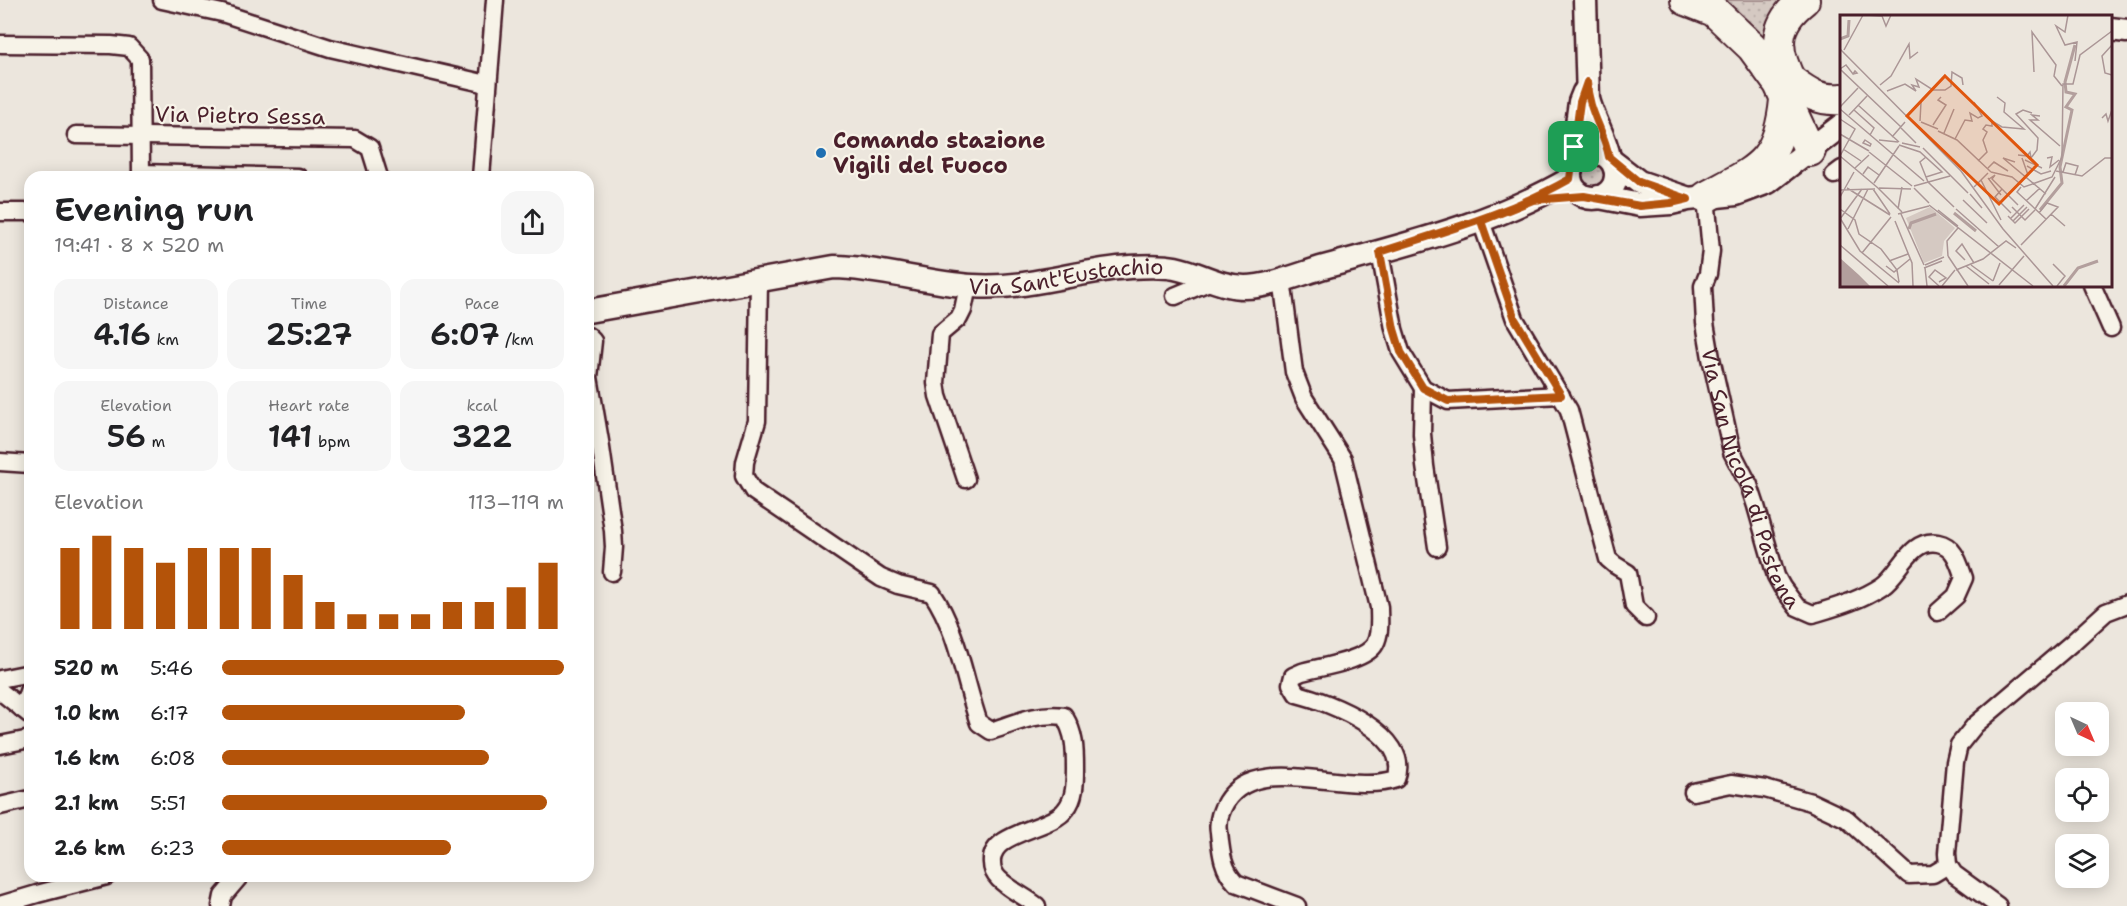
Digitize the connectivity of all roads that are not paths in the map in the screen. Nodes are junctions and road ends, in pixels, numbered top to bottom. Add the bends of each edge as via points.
1 (162, 0) edge
2 (495, 0) edge
3 (1585, 0) edge
4 (1686, 0) edge
5 (1804, 0) edge
6 (2112, 29) edge
7 (2127, 31) edge
8 (0, 44) edge
9 (1587, 82) junction
10 (487, 84) junction
11 (1787, 90) junction
12 (1840, 99) edge
13 (1840, 127) edge
14 (76, 135) dead end
15 (141, 136) junction
16 (1815, 147) junction
17 (1611, 160) junction
18 (141, 171) edge
19 (378, 171) edge
20 (481, 171) edge
21 (1581, 186) junction
22 (1697, 198) junction
23 (0, 212) edge
24 (24, 212) edge
25 (1481, 221) junction
26 (1380, 252) junction
27 (1282, 279) junction
28 (759, 280) junction
29 (1211, 281) junction
30 (968, 286) junction
31 (2092, 286) edge
32 (1174, 296) dead end
33 (594, 309) edge
34 (2111, 328) dead end
35 (1423, 388) junction
36 (1561, 395) junction
37 (594, 407) edge
38 (0, 462) edge
39 (24, 464) edge
40 (966, 479) dead end
41 (1437, 547) dead end
42 (612, 572) dead end
43 (2127, 604) edge
44 (1938, 612) dead end
45 (1646, 618) dead end
46 (24, 674) edge
47 (0, 679) edge
48 (0, 691) edge
49 (24, 710) edge
50 (24, 740) edge
51 (0, 745) edge
52 (1693, 792) dead end
53 (24, 800) edge
54 (0, 806) edge
55 (1948, 865) junction
56 (84, 882) edge
57 (235, 882) edge
58 (0, 905) edge
59 (221, 906) edge
60 (1037, 906) edge
61 (1297, 906) edge
62 (1998, 906) edge

1 - 10 street via 222,13 330,48
2 - 10 street
3 - 9 street
4 - 11 highway via 1714,11 1732,27
5 - 11 highway via 1792,9 1780,32 1778,47
6 - 7 street
8 - 15 street via 129,47 140,59
9 - 17 street via 1591,110
9 - 21 street via 1580,102
10 - 20 street
11 - 12 highway
11 - 16 highway
11 - 22 highway via 1783,124 1776,145 1764,162
13 - 16 street
14 - 15 street, Via Pietro Sessa
15 - 18 street
15 - 19 street, Via Pietro Sessa via 356,139 370,148
16 - 22 street via 1768,182 1736,194
17 - 21 street via 1616,180 1610,191
17 - 21 street via 1602,153 1588,152 1576,159
17 - 22 street via 1639,182
21 - 22 street via 1640,206
21 - 25 street, Via Sant'Eustachio
22 - 44 street, Via San Nicola di Pastena via 1711,251 1703,286 1711,358 1732,452 1749,485 1782,587 1797,608 1813,614 1883,586 1917,547 1941,543 1958,558 1964,578 1956,596
23 - 24 street
25 - 26 street, Via Sant'Eustachio
25 - 36 street via 1515,319
26 - 27 street, Via Sant'Eustachio
26 - 35 street via 1401,352
27 - 29 street, Via Sant'Eustachio via 1252,287
27 - 61 street via 1294,372 1304,398 1343,459 1379,607 1375,646 1362,656 1293,676 1291,684 1297,694 1322,701 1372,728 1396,752 1400,768 1396,779 1385,783 1279,777 1247,783 1232,794 1217,824 1228,875 1236,883
28 - 30 street, Via Sant'Eustachio via 834,267 860,267
28 - 33 street, Via Sant'Eustachio
28 - 60 street via 757,421 744,476 753,490 881,578 932,593 950,627 979,723 991,731 1051,714 1064,716 1071,729 1075,782 1065,811 998,844 991,857 992,869 999,879
29 - 30 street, Via Sant'Eustachio via 1176,268 1153,266 1007,286
29 - 32 street
30 - 40 street via 959,318 940,334 936,383 945,422
31 - 34 street
35 - 36 street via 1448,401
35 - 41 street via 1424,455
36 - 45 street via 1569,410 1608,559 1628,573 1634,606
37 - 42 street via 613,531
38 - 39 street
43 - 55 street via 2106,612 1975,724 1959,745
46 - 47 street
48 - 49 street
50 - 51 street
52 - 55 street via 1731,784 1765,789 1847,819 1909,875 1933,874
53 - 54 street
55 - 62 street via 1954,874
56 - 58 street
57 - 59 street via 223,896

